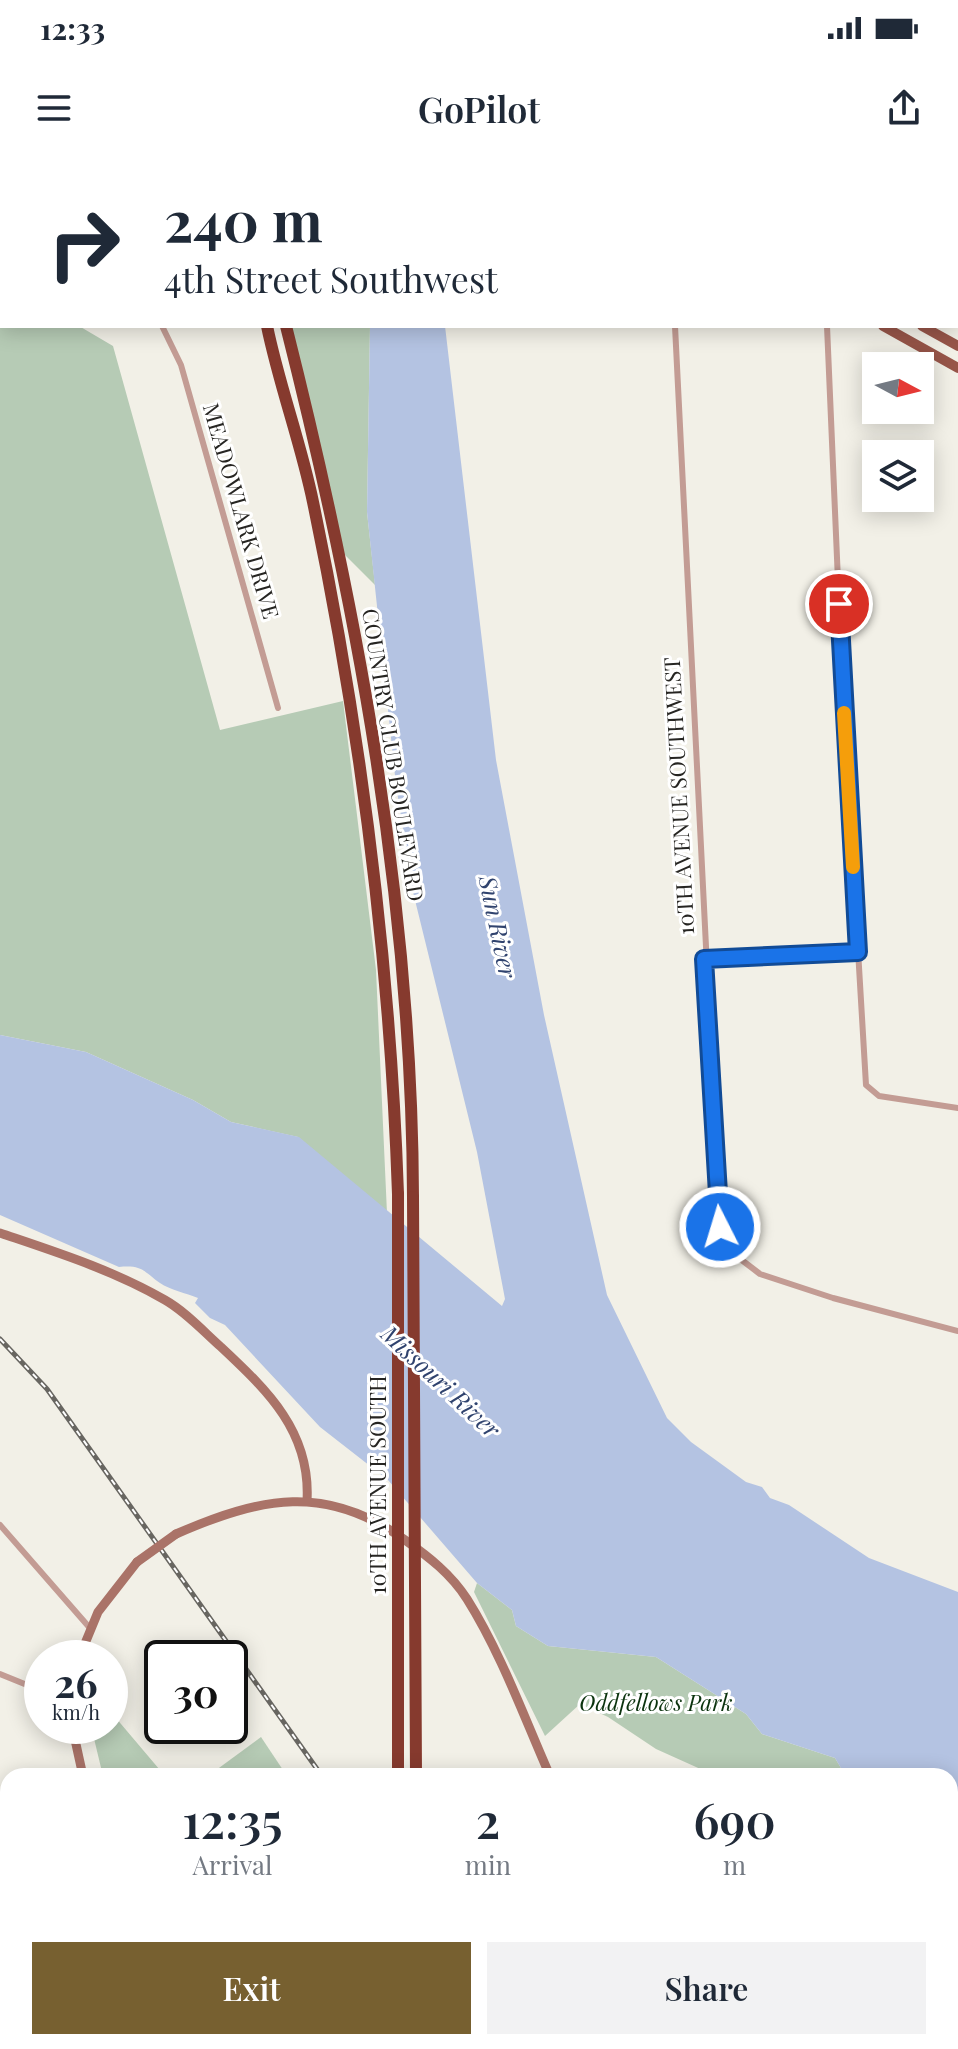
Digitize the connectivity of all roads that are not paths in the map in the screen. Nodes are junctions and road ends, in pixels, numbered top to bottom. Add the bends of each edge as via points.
1 (163, 328) edge
2 (268, 328) edge
3 (286, 328) edge
4 (675, 328) edge
5 (827, 328) edge
6 (887, 328) edge
7 (926, 328) edge
8 (958, 346) edge
9 (958, 358) edge
10 (958, 368) edge
11 (278, 708) dead end
12 (858, 952) junction
13 (704, 959) junction
14 (958, 1108) edge
15 (398, 1194) joint
16 (413, 1197) joint
17 (0, 1233) edge
18 (958, 1331) edge
19 (307, 1501) junction
20 (0, 1525) edge
21 (89, 1627) junction
22 (85, 1640) edge
23 (0, 1674) edge
24 (24, 1684) edge
25 (76, 1744) edge
26 (81, 1768) edge
27 (398, 1768) edge
28 (416, 1768) edge
29 (546, 1768) edge

1 - 11 street, MEADOWLARK DRIVE via 181,365
2 - 15 highway, COUNTRY CLUB BOULEVARD via 312,498 374,856 394,1064
3 - 16 highway, COUNTRY CLUB BOULEVARD via 363,672 410,1034
4 - 13 street, 10TH AVENUE SOUTHWEST
5 - 12 street
6 - 10 main road
7 - 8 main road
8 - 9 street
12 - 13 street
12 - 14 street via 866,1085 879,1096
13 - 18 street, 10TH AVENUE SOUTHWEST via 718,1218 739,1258 781,1282
15 - 27 highway, 10TH AVENUE SOUTH, bridge
16 - 28 highway, 10TH AVENUE SOUTH, bridge
17 - 19 main road via 123,1278 190,1318 258,1382 290,1423 309,1473
19 - 21 main road, bridge via 264,1504 176,1534 137,1562
19 - 29 main road via 361,1512 439,1564 467,1599
20 - 21 street
21 - 22 main road
23 - 24 street
25 - 26 main road

